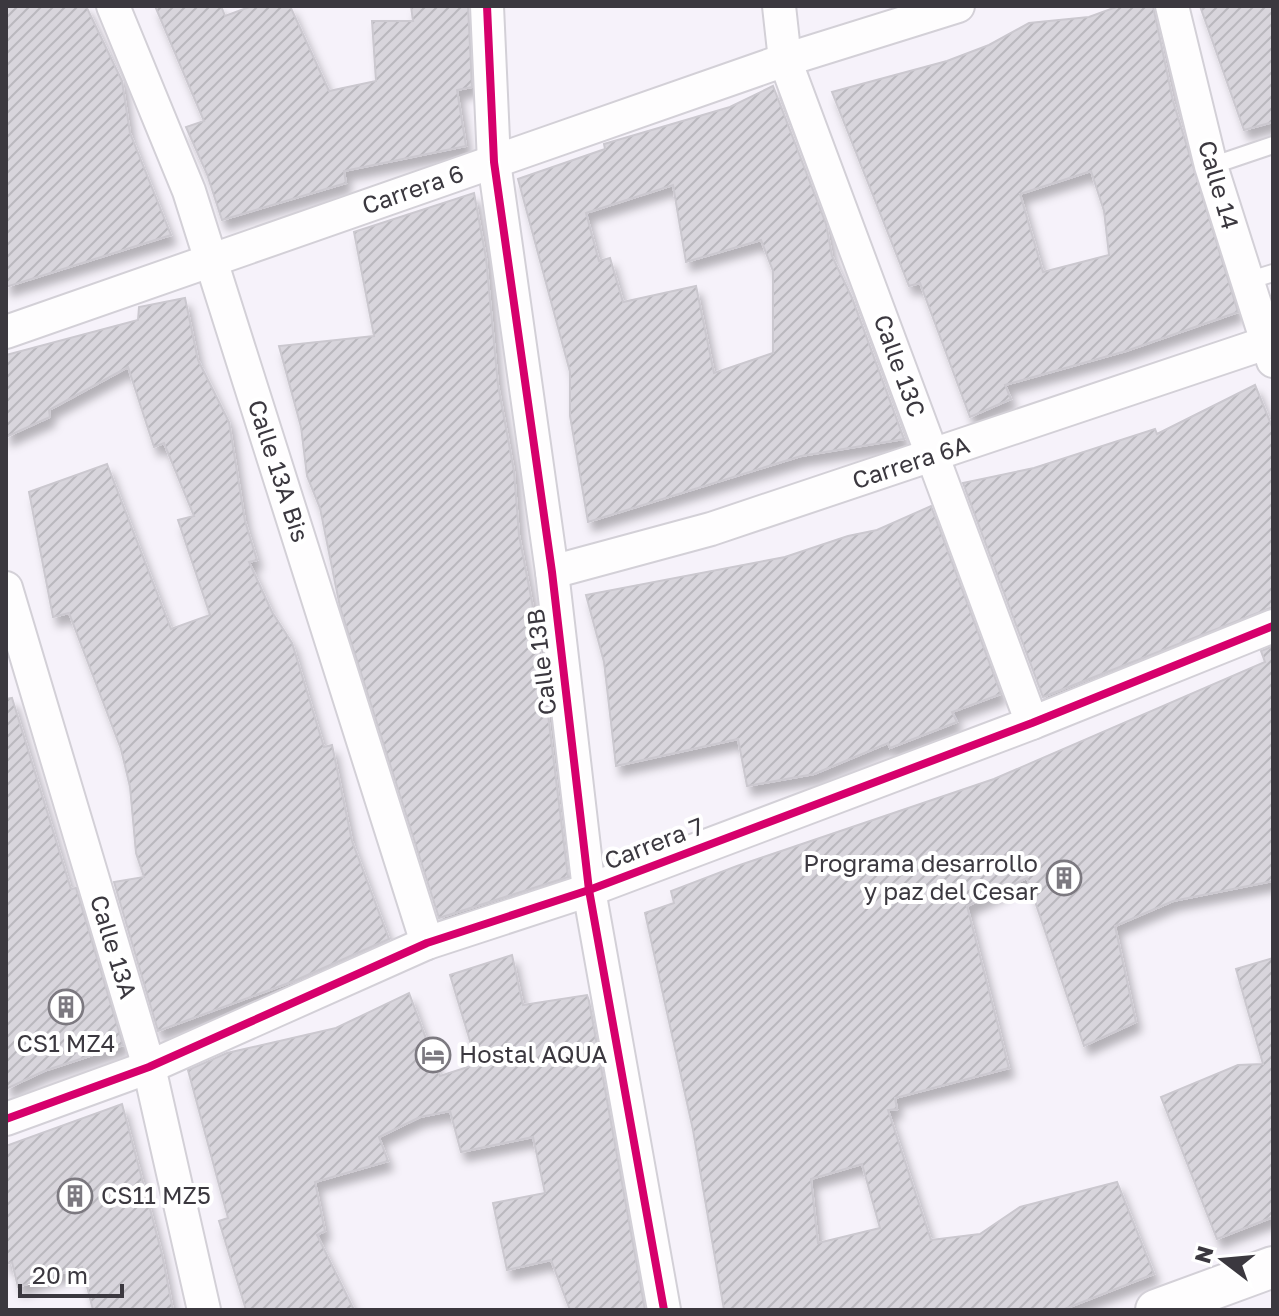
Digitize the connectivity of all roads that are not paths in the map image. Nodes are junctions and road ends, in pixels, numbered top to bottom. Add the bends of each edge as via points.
1 (113, 6) edge
2 (487, 6) edge
3 (779, 6) edge
4 (958, 6) edge
5 (1172, 6) edge
6 (785, 60) junction
7 (1273, 145) edge
8 (494, 162) junction
9 (1211, 166) junction
10 (212, 261) junction
11 (1260, 277) edge
12 (6, 332) edge
13 (1270, 352) edge
14 (932, 456) junction
15 (552, 572) junction
16 (6, 588) edge
17 (1273, 626) edge
18 (1032, 723) junction
19 (589, 890) junction
20 (427, 943) junction
21 (149, 1067) junction
22 (6, 1119) edge
23 (1273, 1267) edge
24 (204, 1310) edge
25 (664, 1310) edge
26 (1156, 1310) edge

1 - 10 street, Calle 13A Bis
2 - 8 street, Calle 13B
3 - 6 street, Calle 13C
4 - 6 street, Carrera 6
5 - 9 street, Calle 14
6 - 8 street, Carrera 6
6 - 14 street, Calle 13C
7 - 9 lane
8 - 10 street, Carrera 6
8 - 15 street, Calle 13B
9 - 11 street, Calle 14
10 - 12 street, Carrera 6
10 - 20 street, Calle 13A Bis
11 - 13 street, Calle 14
13 - 14 street, Carrera 6A
14 - 15 street, Carrera 6A via 711,529
14 - 18 street, Calle 13C
15 - 19 street, Calle 13B
16 - 21 street, Calle 13A
17 - 18 street, Carrera 7
18 - 19 street, Carrera 7
19 - 20 street, Carrera 7
19 - 25 street, Calle 13B
20 - 21 street, Carrera 7
21 - 22 street, Carrera 7
21 - 24 street, Calle 13A
23 - 26 street

